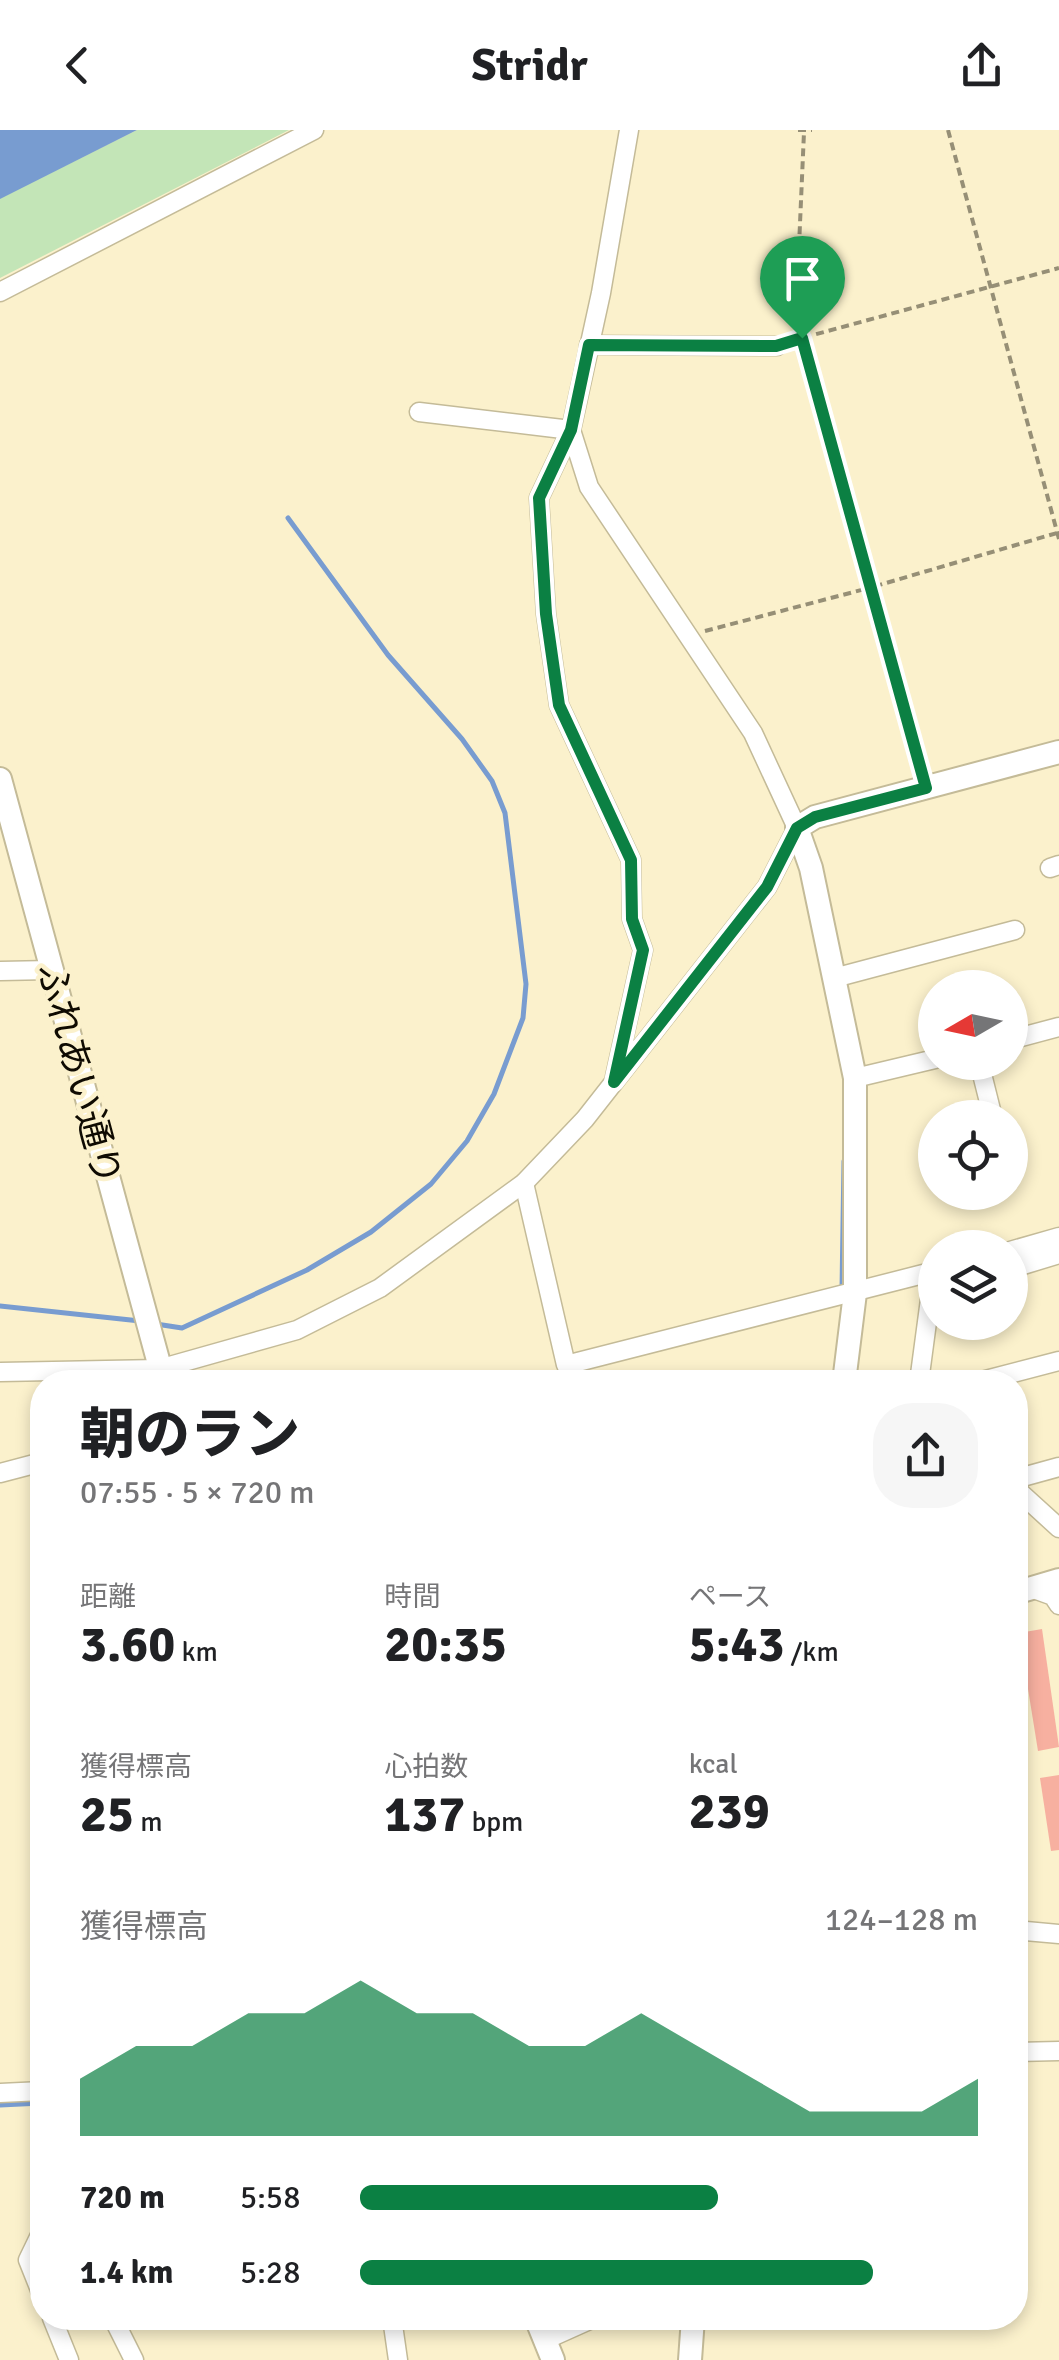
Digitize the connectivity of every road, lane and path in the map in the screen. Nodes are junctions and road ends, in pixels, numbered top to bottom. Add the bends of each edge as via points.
1 (314, 130) edge
2 (629, 130) edge
3 (812, 130) edge
4 (948, 130) edge
5 (801, 131) edge
6 (1059, 268) edge
7 (993, 285) junction
8 (0, 292) edge
9 (802, 338) junction
10 (589, 345) junction
11 (776, 346) joint
12 (420, 412) dead end
13 (571, 430) junction
14 (1058, 536) edge
15 (869, 588) junction
16 (690, 634) junction
17 (1059, 752) edge
18 (0, 778) edge
19 (926, 788) junction
20 (797, 828) junction
21 (1015, 930) dead end
22 (51, 970) junction
23 (0, 971) edge
24 (834, 978) junction
25 (1059, 1027) edge
26 (1028, 1035) edge
27 (918, 1063) edge
28 (855, 1078) junction
29 (614, 1082) junction
30 (524, 1183) junction
31 (1059, 1238) edge
32 (1028, 1246) edge
33 (1059, 1254) edge
34 (1028, 1263) edge
35 (918, 1276) edge
36 (855, 1293) junction
37 (925, 1340) edge
38 (1059, 1361) edge
39 (160, 1370) edge
40 (180, 1370) edge
41 (845, 1370) edge
42 (921, 1370) edge
43 (1024, 1370) edge
44 (0, 1372) edge
45 (30, 1373) edge
46 (30, 1465) edge
47 (1059, 1467) edge
48 (0, 1473) edge
49 (1028, 1475) edge
50 (1028, 1500) edge
51 (1059, 1528) edge
52 (1059, 1580) edge
53 (1028, 1584) edge
54 (1028, 1588) edge
55 (1059, 1605) edge
56 (1028, 1931) edge
57 (1059, 1934) edge
58 (1059, 2051) edge
59 (1028, 2052) edge
60 (30, 2092) edge
61 (0, 2093) edge
62 (57, 2330) edge
63 (119, 2330) edge
64 (394, 2330) edge
65 (577, 2330) edge
66 (692, 2330) edge
67 (549, 2350) edge
68 (69, 2360) edge
69 (134, 2360) edge
70 (398, 2360) edge
71 (690, 2360) edge

1 - 8 street
2 - 10 street
3 - 5 path
4 - 7 path
5 - 9 path via 796,316
6 - 7 path
7 - 9 path
7 - 14 path
9 - 11 path
9 - 15 path
10 - 11 street
10 - 13 street
12 - 13 street
13 - 16 street via 589,487
13 - 29 street via 539,498 546,614 559,705 631,860 632,919 643,950
14 - 15 path
15 - 16 path
15 - 19 path
16 - 20 street via 753,732
17 - 19 street
18 - 22 street, ふれあい通り
19 - 20 street via 815,817
20 - 24 street
20 - 29 street via 767,887
21 - 24 street
22 - 23 street
22 - 39 street, ふれあい通り
24 - 28 street
25 - 26 street
27 - 28 street
28 - 36 street
29 - 30 street
30 - 36 street via 566,1364
30 - 40 street via 380,1288 297,1330
31 - 32 street
33 - 34 street
35 - 36 street
36 - 41 street
37 - 42 street
38 - 43 street
44 - 45 street
46 - 48 street
47 - 49 street
50 - 51 street
52 - 53 street
54 - 55 street
56 - 57 street
58 - 59 street
60 - 61 street
62 - 68 street
63 - 69 street
64 - 70 street
65 - 67 street
66 - 71 street

